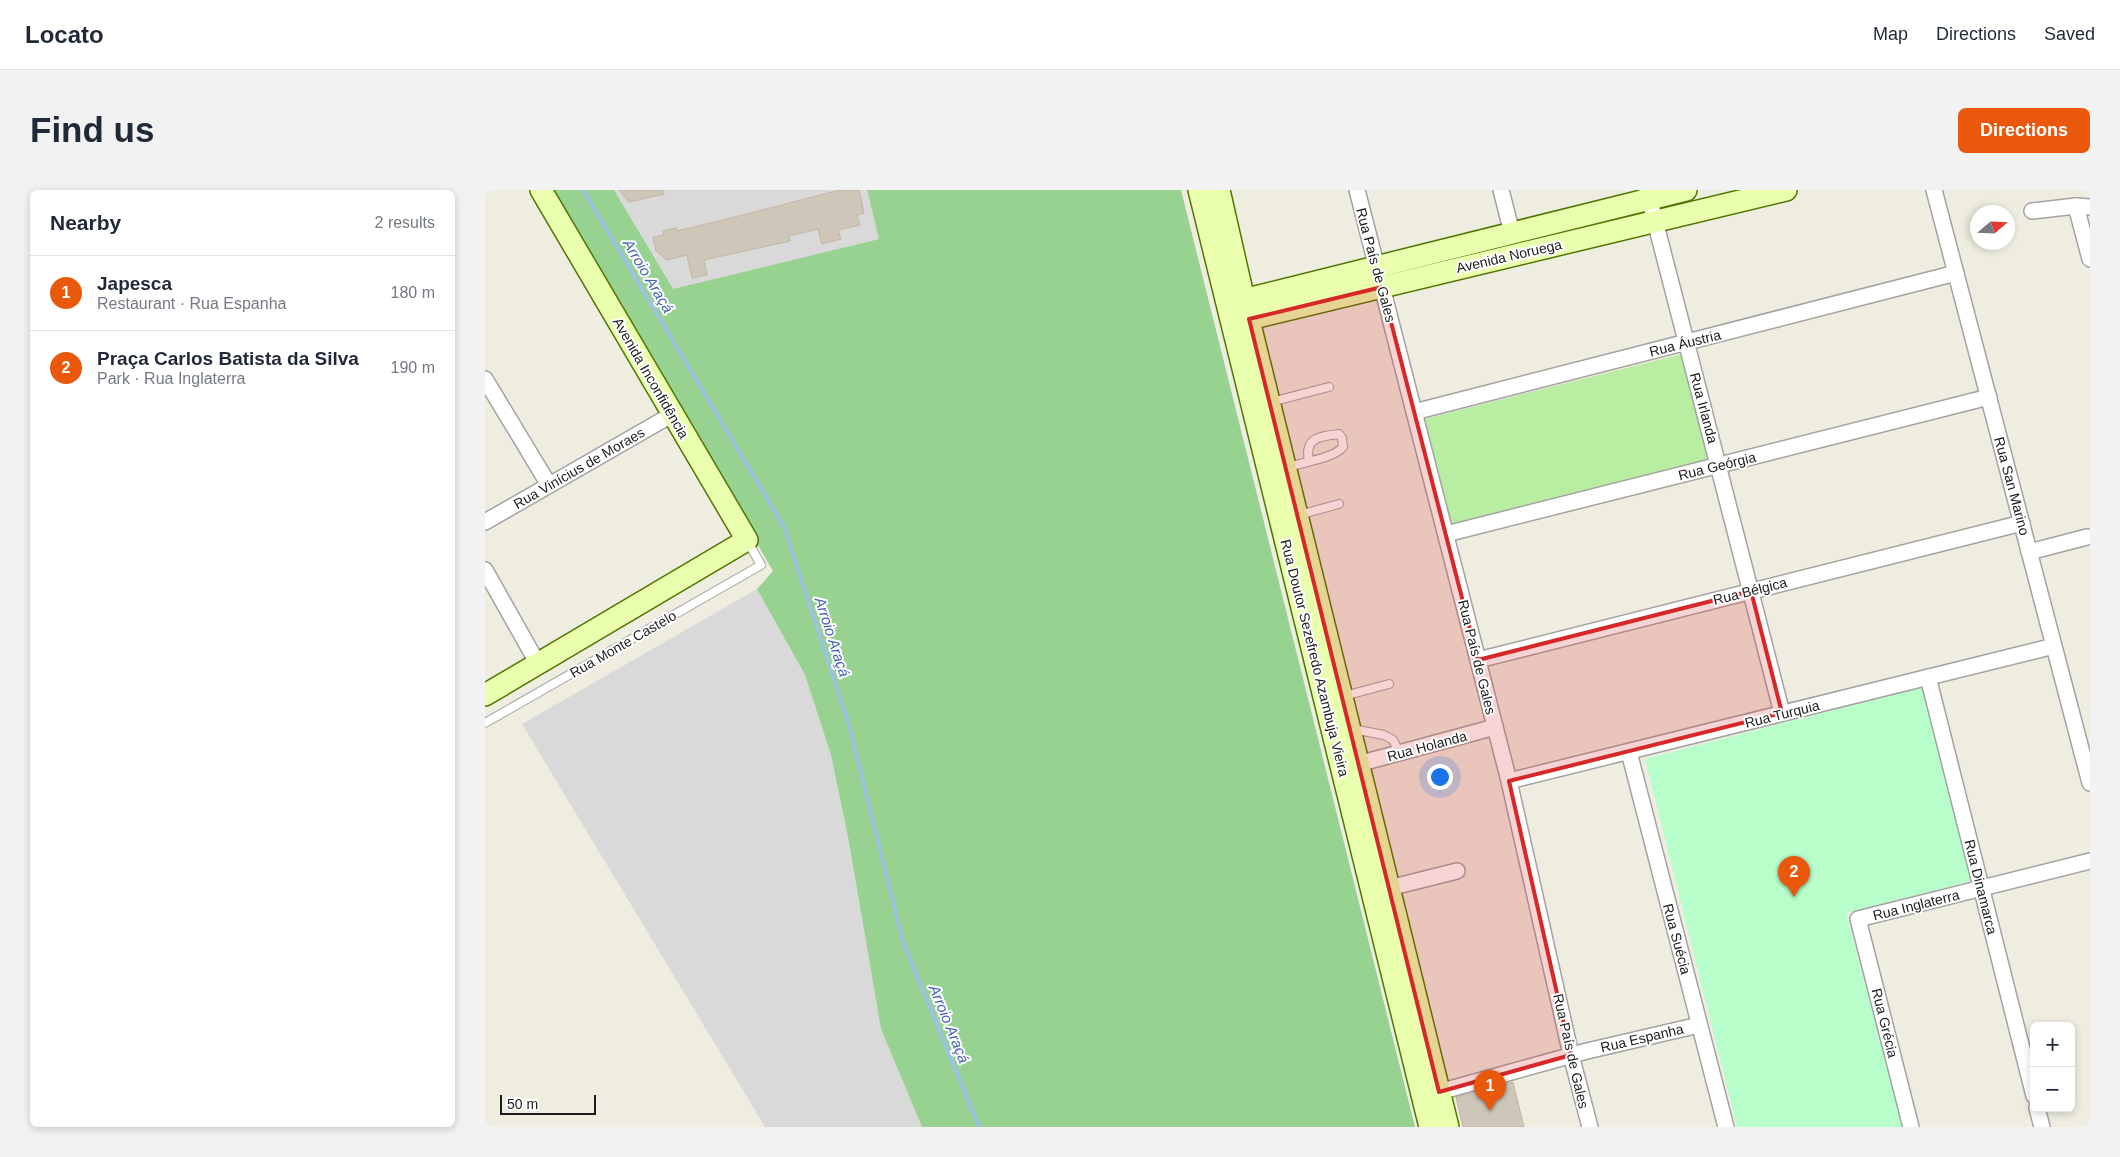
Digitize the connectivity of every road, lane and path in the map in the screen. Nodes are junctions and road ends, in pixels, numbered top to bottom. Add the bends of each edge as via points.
1 (541, 190) edge
2 (1199, 190) edge
3 (1219, 190) edge
4 (1357, 190) edge
5 (1501, 190) edge
6 (1686, 190) edge
7 (1786, 190) edge
8 (1934, 190) edge
9 (1648, 194) edge
10 (2083, 207) edge
11 (2033, 211) dead end
12 (1655, 221) junction
13 (1512, 234) junction
14 (2090, 259) edge
15 (1956, 273) junction
16 (1379, 277) junction
17 (1238, 311) junction
18 (1687, 342) junction
19 (485, 379) edge
20 (1329, 387) dead end
21 (1989, 398) junction
22 (1269, 403) junction
23 (1414, 412) junction
24 (673, 414) junction
25 (1309, 461) junction
26 (1719, 465) junction
27 (1285, 467) junction
28 (549, 485) junction
29 (1339, 504) dead end
30 (1297, 515) junction
31 (485, 522) edge
32 (2022, 523) junction
33 (1446, 534) junction
34 (2087, 537) dead end
35 (747, 540) junction
36 (2029, 552) junction
37 (761, 565) joint
38 (485, 570) edge
39 (1751, 591) junction
40 (2054, 646) junction
41 (1478, 660) junction
42 (538, 664) junction
43 (1928, 677) junction
44 (1389, 684) dead end
45 (485, 695) edge
46 (1342, 697) junction
47 (1782, 713) junction
48 (485, 723) edge
49 (1495, 727) junction
50 (1350, 729) junction
51 (1629, 752) junction
52 (1400, 754) junction
53 (1359, 764) junction
54 (1509, 781) junction
55 (2090, 783) edge
56 (2090, 861) edge
57 (1457, 872) dead end
58 (1389, 888) junction
59 (1981, 888) junction
60 (1858, 919) joint
61 (1699, 1025) junction
62 (1571, 1055) junction
63 (2030, 1080) edge
64 (1439, 1092) junction
65 (2038, 1112) edge
66 (1430, 1127) edge
67 (1448, 1127) edge
68 (1590, 1127) edge
69 (1726, 1127) edge
70 (1911, 1127) edge
71 (2041, 1127) edge

1 - 24 main road, Avenida Inconfidência
2 - 17 main road, Rua Doutor Sezefredo Azambuja Vieira
3 - 17 main road, Rua Doutor Sezefredo Azambuja Vieira
4 - 16 street, Rua País de Gales
5 - 13 street
6 - 9 main road, Avenida Noruega
7 - 12 main road, Avenida Noruega
8 - 15 street, Rua San Marino
9 - 12 street, Rua Irlanda
9 - 13 main road, Avenida Noruega
10 - 11 street
10 - 14 street
12 - 16 main road, Avenida Noruega
12 - 18 street, Rua Irlanda
13 - 16 main road, Avenida Noruega
15 - 18 street, Rua Áustria
15 - 21 street, Rua San Marino
16 - 17 main road, Avenida Noruega
16 - 23 street, Rua País de Gales
17 - 22 main road, Rua Doutor Sezefredo Azambuja Vieira
17 - 66 main road, Rua Doutor Sezefredo Azambuja Vieira
18 - 23 street, Rua Áustria
18 - 26 street, Rua Irlanda
19 - 28 street
20 - 22 lane
21 - 26 street, Rua Geórgia
21 - 32 street, Rua San Marino
22 - 27 main road, Rua Doutor Sezefredo Azambuja Vieira
23 - 33 street, Rua País de Gales
24 - 28 street, Rua Vinícius de Moraes
24 - 35 main road, Avenida Inconfidência
25 - 25 lane via 1339,452 1343,447 1339,434 1309,443
25 - 27 lane
26 - 33 street, Rua Geórgia
26 - 39 street, Rua Irlanda
27 - 30 main road, Rua Doutor Sezefredo Azambuja Vieira
28 - 31 street, Rua Vinícius de Moraes
29 - 30 lane
30 - 46 main road, Rua Doutor Sezefredo Azambuja Vieira
32 - 36 street, Rua San Marino
32 - 39 street, Rua Bélgica
33 - 41 street, Rua País de Gales
34 - 36 street
35 - 37 lane, Avenida Inconfidência
35 - 42 main road, Rua Monte Castelo
36 - 40 street, Rua San Marino
37 - 48 lane, Rua Monte Castelo
38 - 42 street
39 - 41 street, Rua Bélgica
39 - 47 street, Rua Irlanda
40 - 43 street, Rua Turquia
40 - 55 street, Rua San Marino
41 - 49 street, Rua País de Gales
42 - 45 main road, Rua Monte Castelo
43 - 47 street, Rua Turquia
43 - 59 street, Rua Dinamarca
44 - 46 lane
46 - 50 main road, Rua Doutor Sezefredo Azambuja Vieira
47 - 51 street, Rua Turquia
49 - 52 street, Rua Holanda
49 - 54 street, Rua País de Gales
50 - 52 lane via 1384,735 1393,740
50 - 53 main road, Rua Doutor Sezefredo Azambuja Vieira
51 - 54 street, Rua Turquia
51 - 61 street, Rua Suécia
52 - 53 street, Rua Holanda
53 - 58 main road, Rua Doutor Sezefredo Azambuja Vieira
54 - 62 street, Rua País de Gales
56 - 59 street, Rua Inglaterra
57 - 58 street
58 - 64 main road, Rua Doutor Sezefredo Azambuja Vieira
59 - 60 street, Rua Inglaterra
59 - 63 street, Rua Dinamarca
60 - 70 street, Rua Grécia
61 - 62 street, Rua Espanha
61 - 69 street, Rua Suécia
62 - 64 street, Rua Espanha
62 - 68 street, Rua País de Gales
64 - 67 main road, Rua Doutor Sezefredo Azambuja Vieira
65 - 71 street

